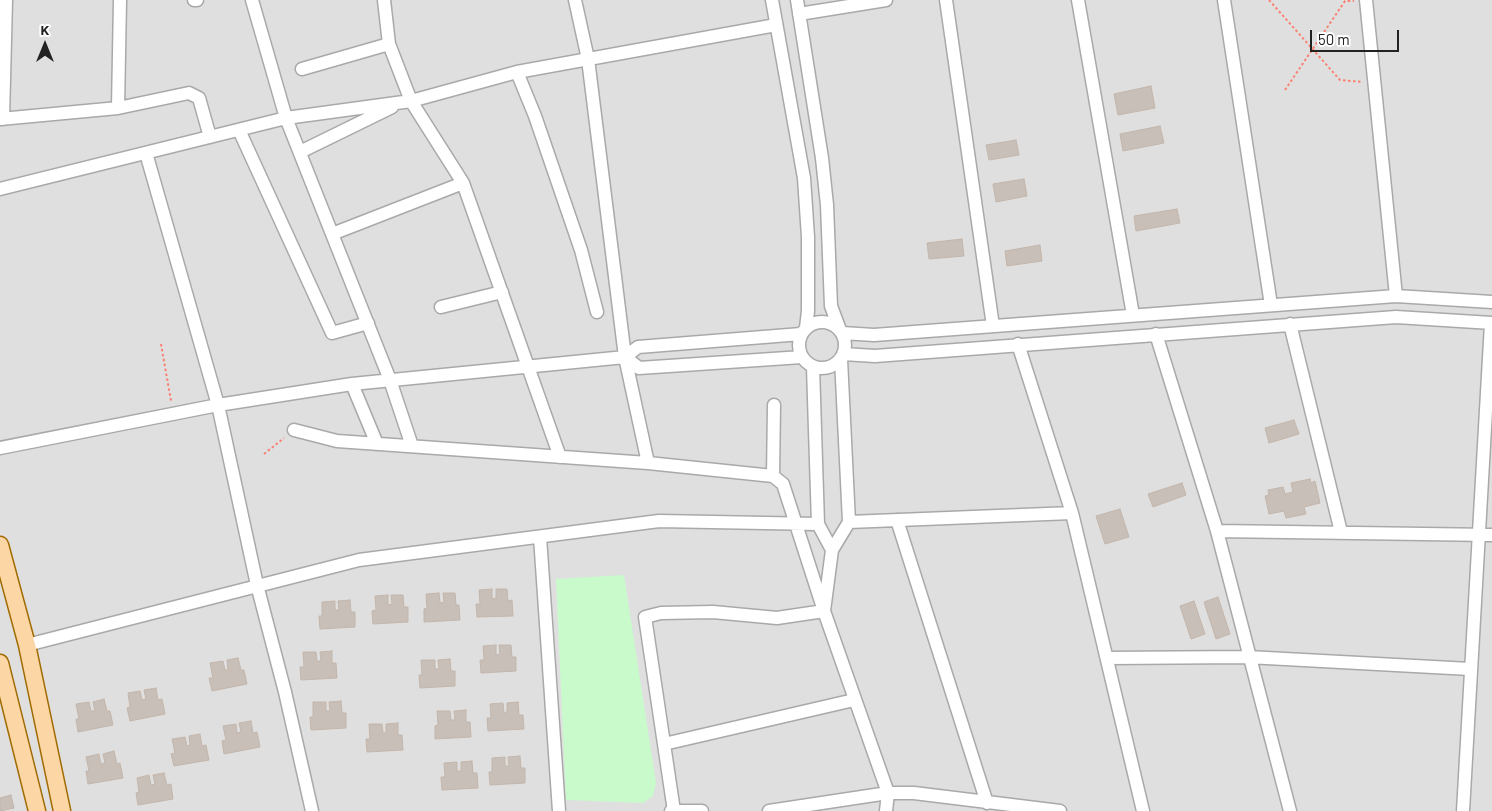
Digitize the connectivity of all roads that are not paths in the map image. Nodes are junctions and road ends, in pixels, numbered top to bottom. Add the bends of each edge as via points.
1 (6, 0) edge
2 (120, 0) edge
3 (252, 0) edge
4 (384, 0) edge
5 (575, 0) edge
6 (772, 0) edge
7 (796, 0) edge
8 (886, 0) edge
9 (946, 0) edge
10 (1078, 0) edge
11 (1224, 0) edge
12 (1366, 0) edge
13 (799, 14) junction
14 (776, 25) junction
15 (389, 44) junction
16 (588, 59) junction
17 (302, 69) dead end
18 (517, 72) junction
19 (406, 101) junction
20 (118, 108) junction
21 (286, 118) junction
22 (2, 119) edge
23 (239, 130) junction
24 (210, 137) junction
25 (300, 152) junction
26 (146, 153) junction
27 (463, 183) junction
28 (0, 189) edge
29 (332, 234) junction
30 (502, 292) junction
31 (1396, 296) junction
32 (1492, 302) edge
33 (1271, 305) junction
34 (441, 307) dead end
35 (597, 312) dead end
36 (1134, 315) junction
37 (368, 323) junction
38 (1492, 323) edge
39 (1290, 324) junction
40 (993, 326) junction
41 (804, 331) junction
42 (841, 332) junction
43 (1156, 334) junction
44 (1018, 344) junction
45 (842, 356) junction
46 (625, 357) junction
47 (802, 357) junction
48 (528, 366) junction
49 (813, 367) junction
50 (390, 380) junction
51 (352, 384) junction
52 (774, 405) dead end
53 (218, 406) junction
54 (294, 430) road end
55 (377, 444) junction
56 (412, 446) junction
57 (0, 448) edge
58 (560, 457) junction
59 (648, 463) junction
60 (773, 476) junction
61 (1072, 514) junction
62 (898, 520) junction
63 (849, 522) junction
64 (795, 523) junction
65 (818, 524) junction
66 (1217, 531) junction
67 (1341, 532) junction
68 (1478, 534) junction
69 (1492, 535) edge
70 (540, 537) junction
71 (0, 545) edge
72 (832, 550) junction
73 (257, 585) junction
74 (824, 611) junction
75 (27, 645) junction
76 (1248, 657) junction
77 (1107, 658) junction
78 (0, 662) edge
79 (1470, 669) junction
80 (854, 700) junction
81 (6, 712) edge
82 (664, 744) junction
83 (888, 793) junction
84 (987, 803) junction
85 (1027, 809) edge
86 (37, 811) edge
87 (62, 811) edge
88 (312, 811) edge
89 (560, 811) edge
90 (673, 811) edge
91 (702, 811) edge
92 (769, 811) edge
93 (886, 811) edge
94 (1060, 811) edge
95 (1143, 811) edge
96 (1290, 811) edge
97 (1463, 811) edge

1 - 22 street
2 - 20 street
3 - 21 street
4 - 15 street
5 - 16 street
6 - 14 street
7 - 13 street
8 - 13 street
9 - 40 street
10 - 36 street
11 - 33 street
12 - 31 street
13 - 42 street via 826,196 831,306
14 - 16 street
14 - 41 street via 804,178 808,246 808,310
15 - 17 street
15 - 19 street
16 - 18 street
16 - 46 street
18 - 19 street
18 - 35 street via 581,250
19 - 21 street
19 - 25 street
19 - 27 street
20 - 22 street
20 - 24 street via 189,93 199,98
21 - 23 street
21 - 25 street
23 - 24 street
23 - 37 street via 332,333
24 - 26 street
25 - 29 street
26 - 28 street
26 - 53 street
27 - 29 street
27 - 30 street
29 - 37 street
30 - 34 street
30 - 48 street
31 - 32 street
31 - 33 street
33 - 36 street
36 - 40 street
37 - 50 street
38 - 39 street via 1396,317
38 - 68 street
39 - 43 street
39 - 67 street
40 - 42 street via 874,335
41 - 42 street via 820,322 835,325
41 - 46 street via 638,347
41 - 47 street via 799,349
42 - 45 street via 846,344
43 - 44 street
43 - 66 street
44 - 45 street
44 - 61 street
45 - 49 street via 828,367
45 - 63 street
46 - 47 street via 638,368
46 - 48 street
46 - 59 street
47 - 49 street
48 - 50 street
48 - 58 street
49 - 65 street
50 - 51 street
50 - 56 street
51 - 53 street
51 - 55 street
52 - 60 street
53 - 57 street
53 - 73 street
54 - 55 street via 337,440
55 - 56 street
56 - 58 street
58 - 59 street
59 - 60 street
60 - 64 street via 783,484
61 - 62 street
61 - 77 street
62 - 63 street
62 - 84 street
63 - 72 street
64 - 65 street
64 - 70 street via 659,521
64 - 74 street
65 - 72 street
66 - 67 street
66 - 76 street
67 - 68 street
68 - 69 street
68 - 79 street
70 - 73 street via 358,560
70 - 89 street
71 - 75 main road
72 - 74 street
73 - 75 street
73 - 88 street
74 - 80 street
74 - 82 street via 777,618 714,612 662,612 645,617
75 - 87 main road
76 - 77 street
76 - 79 street
76 - 96 street
77 - 95 street
78 - 81 main road
79 - 97 street
80 - 82 street
80 - 83 street
81 - 86 main road
82 - 90 street
83 - 84 street
83 - 92 street
83 - 93 street
84 - 85 street
85 - 94 street
90 - 91 street

